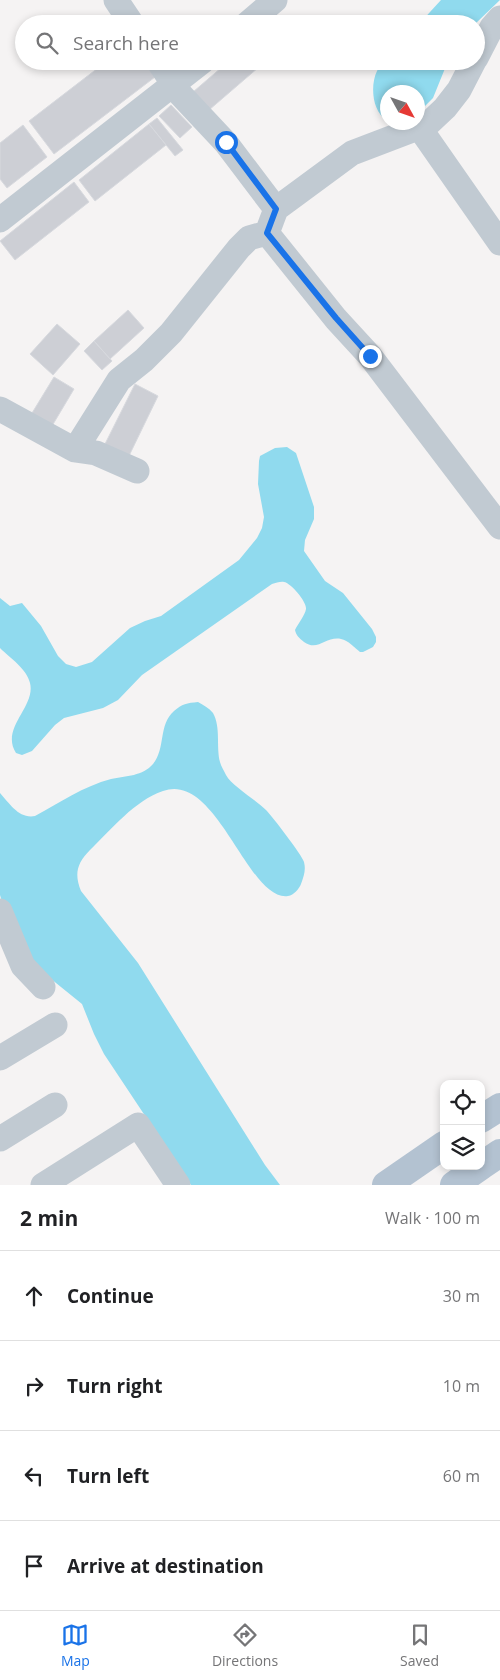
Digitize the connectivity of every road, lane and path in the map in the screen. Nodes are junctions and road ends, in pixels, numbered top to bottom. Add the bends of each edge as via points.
1 (116, 0) edge
2 (275, 0) edge
3 (126, 15) edge
4 (258, 15) edge
5 (500, 18) edge
6 (485, 41) edge
7 (164, 70) edge
8 (192, 70) edge
9 (469, 70) edge
10 (174, 84) junction
11 (425, 125) edge
12 (412, 130) edge
13 (421, 130) edge
14 (276, 209) junction
15 (0, 220) edge
16 (267, 233) junction
17 (500, 243) edge
18 (0, 409) edge
19 (75, 450) junction
20 (137, 471) dead end
21 (500, 527) edge
22 (0, 911) edge
23 (43, 987) dead end
24 (55, 1025) dead end
25 (0, 1058) edge
26 (56, 1105) dead end
27 (500, 1107) edge
28 (485, 1117) edge
29 (0, 1139) edge
30 (440, 1148) edge
31 (500, 1153) edge
32 (485, 1163) edge
33 (475, 1170) edge
34 (43, 1185) edge
35 (178, 1185) edge
36 (386, 1185) edge
37 (454, 1185) edge

1 - 3 street
2 - 4 street
5 - 6 street
7 - 10 street
8 - 10 street
9 - 11 street via 459,90
10 - 14 street via 226,142
10 - 15 street
12 - 14 street via 352,154
13 - 17 street
14 - 16 street
16 - 19 street via 249,238 171,333 119,380
16 - 21 street via 370,356
18 - 19 street
19 - 20 street via 96,453
22 - 23 street via 23,966
24 - 25 street
26 - 29 street
27 - 28 main road
30 - 36 main road
31 - 32 main road
33 - 37 main road
34 - 35 street via 138,1125

